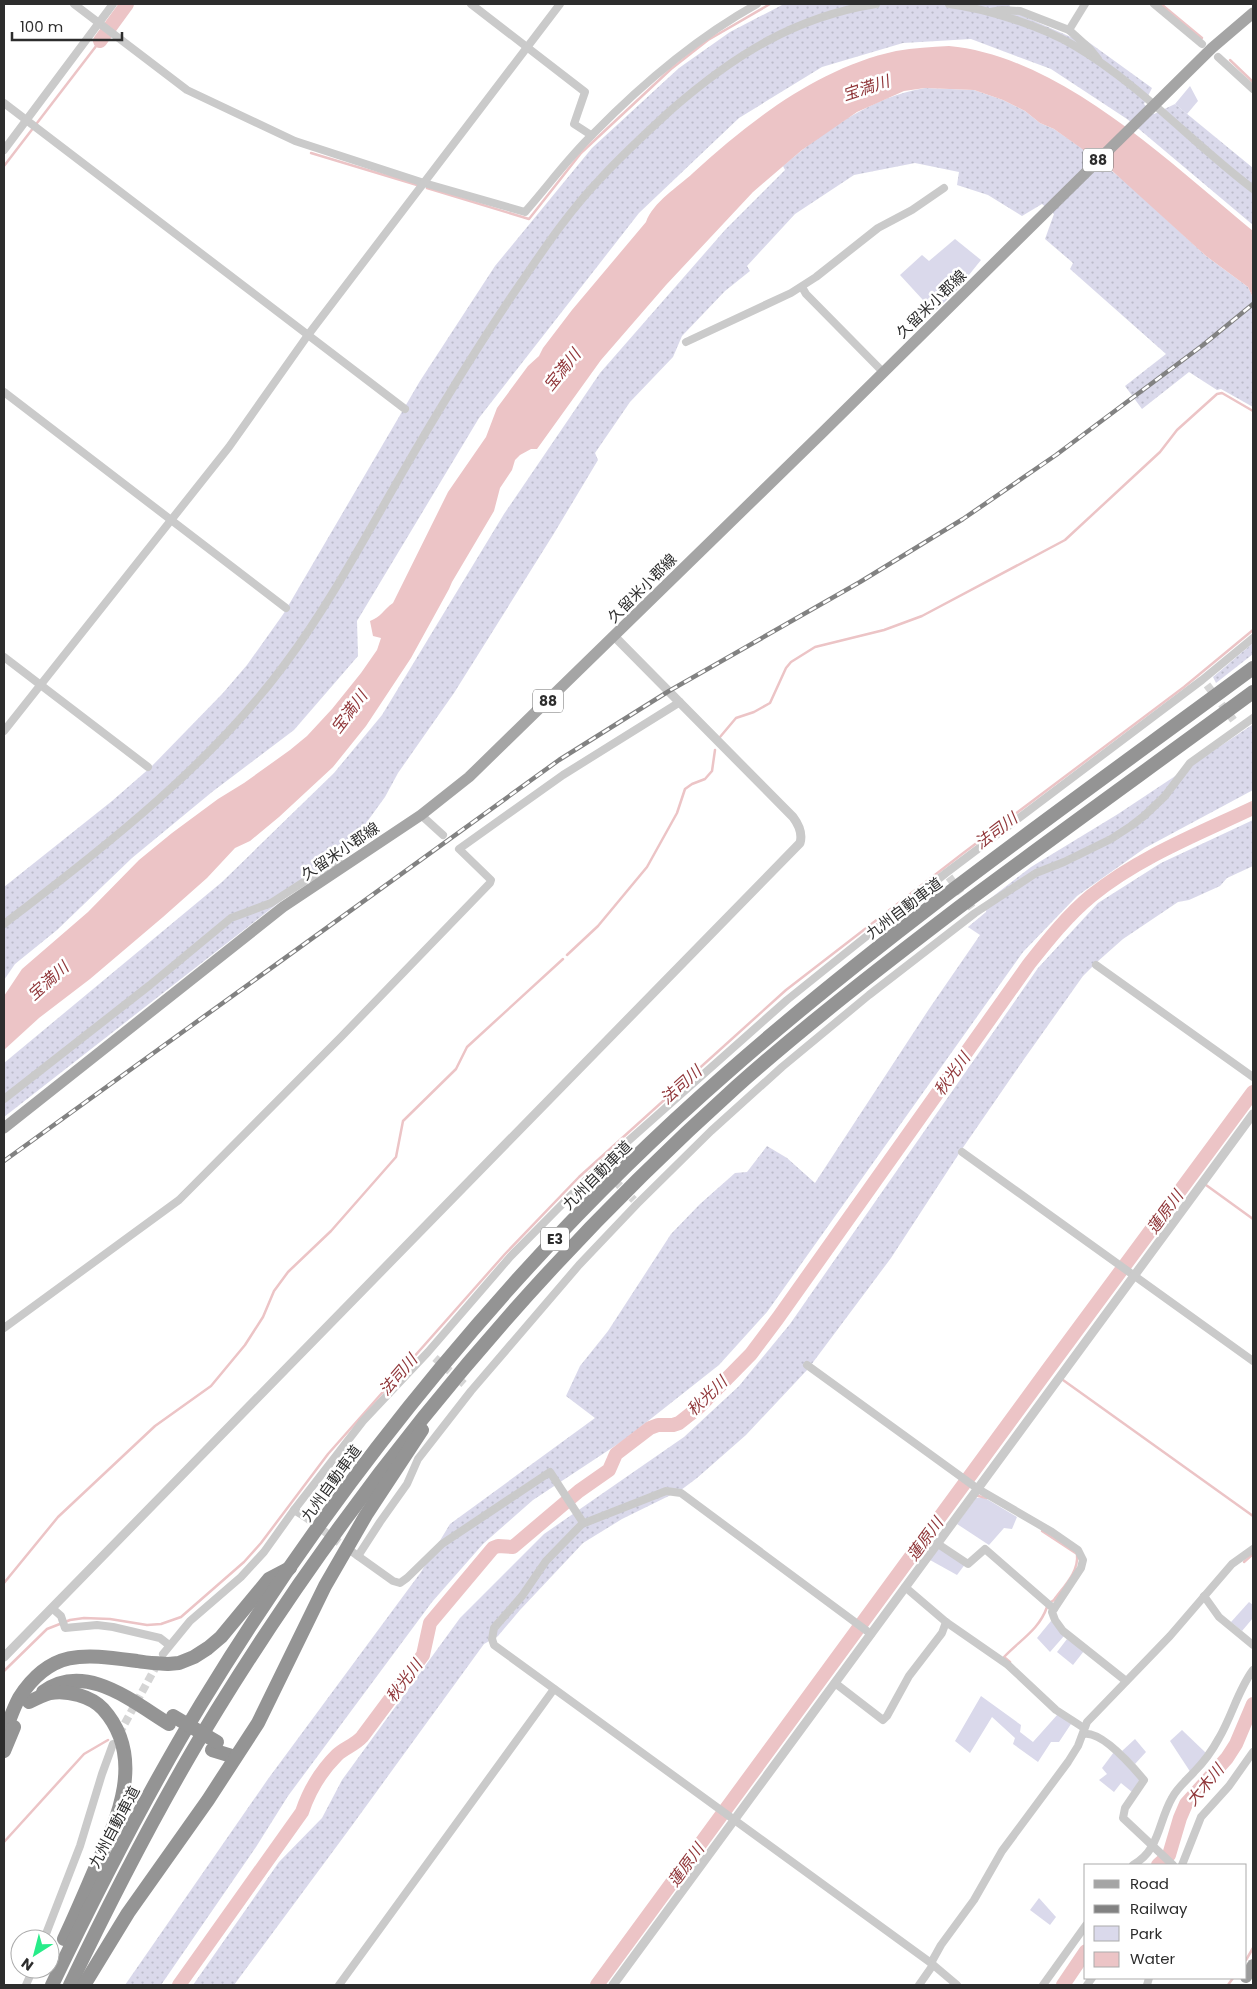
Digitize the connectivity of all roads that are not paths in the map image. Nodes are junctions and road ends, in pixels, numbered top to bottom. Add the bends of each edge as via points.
1 (74, 4) edge
2 (114, 4) edge
3 (471, 4) edge
4 (560, 4) edge
5 (758, 4) edge
6 (876, 4) edge
7 (949, 4) edge
8 (1085, 4) edge
9 (1154, 4) edge
10 (988, 12) junction
11 (1253, 13) edge
12 (101, 24) junction
13 (1069, 30) junction
14 (1202, 44) dead end
15 (527, 47) junction
16 (1218, 57) dead end
17 (1102, 65) junction
18 (1253, 89) edge
19 (4, 103) edge
20 (1152, 107) junction
21 (28, 121) junction
22 (591, 135) junction
23 (4, 150) edge
24 (424, 183) junction
25 (944, 188) dead end
26 (1253, 189) edge
27 (802, 287) junction
28 (308, 335) junction
29 (686, 342) dead end
30 (883, 372) junction
31 (4, 392) edge
32 (405, 409) dead end
33 (171, 520) junction
34 (286, 608) dead end
35 (614, 636) junction
36 (1253, 638) edge
37 (4, 658) edge
38 (1253, 668) edge
39 (40, 685) junction
40 (1253, 692) edge
41 (680, 702) junction
42 (1253, 718) edge
43 (4, 731) edge
44 (148, 768) dead end
45 (421, 815) junction
46 (443, 835) dead end
47 (346, 865) junction
48 (4, 924) edge
49 (1096, 965) dead end
50 (1253, 1077) edge
51 (4, 1099) edge
52 (1253, 1114) edge
53 (4, 1128) edge
54 (962, 1152) dead end
55 (1134, 1276) junction
56 (4, 1328) edge
57 (1253, 1361) edge
58 (807, 1365) dead end
59 (462, 1378) junction
60 (471, 1391) junction
61 (978, 1489) junction
62 (294, 1510) junction
63 (304, 1516) tunnel mouth
64 (581, 1521) junction
65 (938, 1544) junction
66 (1253, 1549) edge
67 (351, 1551) tunnel mouth
68 (358, 1556) junction
69 (291, 1568) junction
70 (905, 1587) junction
71 (1204, 1596) junction
72 (52, 1608) junction
73 (1054, 1609) junction
74 (946, 1622) junction
75 (871, 1634) junction
76 (169, 1645) junction
77 (1253, 1645) edge
78 (164, 1654) tunnel mouth
79 (4, 1657) edge
80 (1253, 1670) edge
81 (1126, 1681) junction
82 (835, 1683) junction
83 (554, 1689) junction
84 (29, 1702) junction
85 (10, 1719) junction
86 (171, 1720) junction
87 (1084, 1731) junction
88 (4, 1734) edge
89 (113, 1744) dead end
90 (4, 1751) edge
91 (1253, 1752) edge
92 (235, 1757) junction
93 (734, 1820) junction
94 (1153, 1847) junction
95 (1134, 1864) edge
96 (1172, 1864) edge
97 (1182, 1864) edge
98 (1084, 1928) edge
99 (48, 1929) edge
100 (932, 1964) junction
101 (44, 1985) edge
102 (52, 1985) edge
103 (70, 1985) edge
104 (84, 1985) edge
105 (338, 1985) edge
106 (613, 1985) edge
107 (919, 1985) edge
108 (957, 1985) edge
109 (1043, 1985) edge

1 - 12 street
2 - 12 street
3 - 15 street
4 - 15 street
5 - 22 street via 704,36
6 - 48 street via 800,24 746,52 683,100 599,179 498,316 310,628 264,691 163,797
7 - 10 street
8 - 13 street
9 - 14 street
10 - 13 street via 1020,11
10 - 17 street via 1049,32
11 - 20 main road, 久留米小郡線 / 88
12 - 21 street
12 - 24 street via 199,96 296,141
13 - 17 street
15 - 22 street via 585,92 574,124
15 - 24 street
16 - 18 street
17 - 20 street
19 - 21 street
20 - 26 street
20 - 30 main road, 久留米小郡線 / 88
21 - 23 street
21 - 28 street
22 - 24 street via 525,212
24 - 28 street
25 - 27 street via 878,228
27 - 29 street
27 - 30 street
28 - 32 street
28 - 33 street via 230,447
30 - 35 main road, 久留米小郡線 / 88
31 - 33 street
33 - 34 street
33 - 39 street
35 - 41 street
35 - 45 main road, 久留米小郡線 / 88 via 469,777
36 - 62 street via 1205,683 947,875 787,1000 510,1257 432,1355 363,1421
37 - 39 street
38 - 69 highway, 九州自動車道 / E3 via 883,944 724,1075 665,1130 552,1243 446,1362 392,1428
39 - 43 street
39 - 44 street
40 - 59 highway, E3 via 1016,865 802,1030 703,1117 605,1212 564,1254
41 - 56 street via 563,775 459,849 491,880 490,883 180,1200
41 - 72 street via 794,817 801,831 800,843
42 - 60 street via 1237,725 1190,763 1165,796 1131,826 1111,839 1036,873 974,911 782,1067 636,1202
45 - 46 street
45 - 47 main road, 久留米小郡線 / 88
47 - 51 street via 333,863 271,903 231,918
47 - 53 main road, 久留米小郡線 / 88 via 283,907
49 - 50 street
52 - 55 street
54 - 55 street
55 - 57 street
55 - 61 street
58 - 61 street
59 - 60 street
59 - 92 highway via 361,1523 325,1586 258,1723
59 - 103 highway, E3 via 407,1437 316,1559 266,1633 216,1711 134,1857
60 - 68 street via 418,1459 407,1484
61 - 65 street
61 - 73 street via 1078,1550 1083,1560 1081,1568
62 - 63 street
62 - 76 street via 264,1552 241,1577 190,1621
64 - 68 street via 550,1472 442,1544 400,1583
64 - 75 street via 666,1491 681,1493
64 - 83 street via 492,1632 494,1645
65 - 70 street
65 - 73 street via 968,1564 985,1549
66 - 71 street via 1232,1564
67 - 68 street
69 - 85 highway via 268,1579 221,1637 194,1657 168,1664 97,1655 62,1660 34,1678 18,1699
69 - 102 highway, 九州自動車道 / E3 via 207,1694 162,1770
70 - 74 street
70 - 75 street
71 - 77 street via 1219,1617
71 - 81 street
72 - 76 street via 61,1616 65,1628 97,1624 155,1636
72 - 79 street
73 - 81 street via 1055,1620 1063,1631
74 - 82 street via 942,1633 909,1676 883,1720
74 - 87 street via 1008,1665 1056,1710
75 - 82 street
76 - 78 street
80 - 94 street via 1220,1737 1203,1762 1176,1790
81 - 87 street via 1087,1722
82 - 93 street
83 - 93 street
83 - 105 street
84 - 86 highway via 52,1685 91,1682 112,1689
84 - 90 highway
84 - 101 highway via 49,1693 67,1693 84,1696 99,1705 117,1729 123,1743 125,1762 121,1802 110,1836
85 - 86 highway via 23,1700 42,1682 69,1672 92,1674 117,1683
85 - 88 highway
86 - 92 highway, bridge
87 - 94 street via 1110,1746 1144,1780 1125,1808 1123,1818
87 - 100 street via 1068,1762 940,1945
89 - 99 street via 80,1846
91 - 97 street via 1201,1817
92 - 104 highway via 128,1913
93 - 100 street
93 - 106 street
94 - 95 street
94 - 96 street
98 - 109 street
100 - 107 street
100 - 108 street

